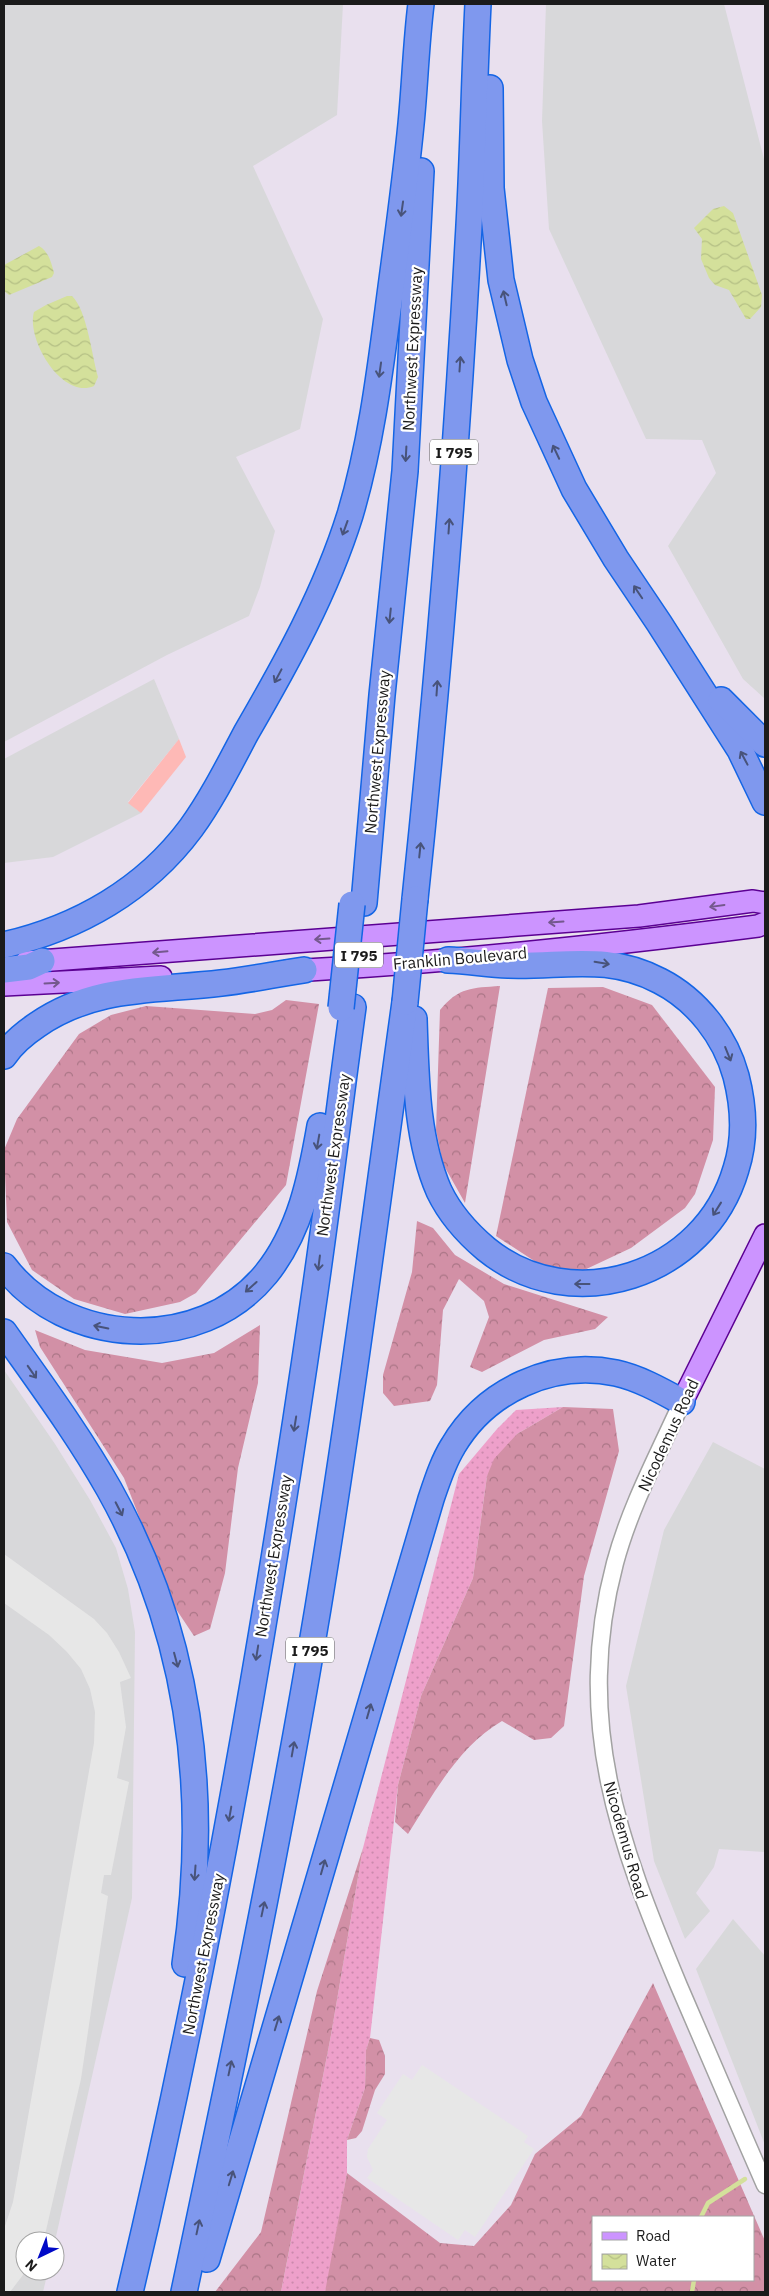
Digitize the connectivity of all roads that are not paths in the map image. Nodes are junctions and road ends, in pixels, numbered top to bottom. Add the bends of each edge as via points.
1 (421, 4) edge
2 (429, 4) edge
3 (478, 4) edge
4 (490, 4) edge
5 (659, 622) junction
6 (765, 744) edge
7 (765, 802) edge
8 (765, 904) edge
9 (765, 923) edge
10 (4, 945) edge
11 (448, 960) junction
12 (42, 961) junction
13 (4, 963) edge
14 (4, 970) edge
15 (304, 970) junction
16 (4, 985) edge
17 (409, 1002) junction
18 (347, 1007) junction
19 (4, 1056) edge
20 (765, 1235) edge
21 (4, 1266) edge
22 (4, 1332) edge
23 (682, 1402) junction
24 (765, 2185) edge
25 (150, 2208) junction
26 (130, 2292) edge
27 (184, 2292) edge
28 (197, 2292) edge

1 -> 10 highway via 404,192 377,396 349,518 317,601 206,806 159,866 97,911 42,934
2 -> 18 highway, Northwest Expressway / I 795 via 405,472
17 -> 3 highway, I 795, bridge via 411,944 436,701 454,456 468,242
5 -> 4 highway via 574,489 534,402 520,360 501,280 492,198
5 - 6 highway via 713,691
7 -> 5 highway via 740,750
8 -> 12 main road, Franklin Boulevard via 753,901 639,916
9 - 11 main road, Franklin Boulevard via 680,937
11 - 15 main road, Franklin Boulevard
11 -> 17 highway via 510,965 593,962 619,966 661,981 697,1009 727,1048 741,1096 744,1121 736,1171 704,1228 689,1244 660,1264 602,1283 554,1282 530,1275 491,1252 450,1210 432,1170 417,1095
12 - 13 main road, Franklin Boulevard
12 - 14 highway via 29,967
16 -> 15 main road, Franklin Boulevard
15 - 19 highway via 98,996 47,1018 27,1032
27 -> 17 highway, I 795 via 266,1896 316,1620
18 -> 21 highway via 305,1196 281,1252 247,1291 205,1319 177,1327 123,1330 72,1319 49,1307 27,1291
18 -> 25 highway, Northwest Expressway / I 795 via 313,1310 239,1765 180,2072
20 - 23 main road, Nicodemus Road
22 -> 25 highway via 74,1430 133,1535 152,1580 183,1687 194,1758 196,1868
23 - 24 street, Nicodemus Road via 640,1492 615,1564 602,1641 600,1731 613,1806 644,1903
28 -> 23 highway via 431,1499 452,1447 463,1430 489,1403 526,1382 571,1370 617,1373
25 - 26 highway, Northwest Expressway / I 795

